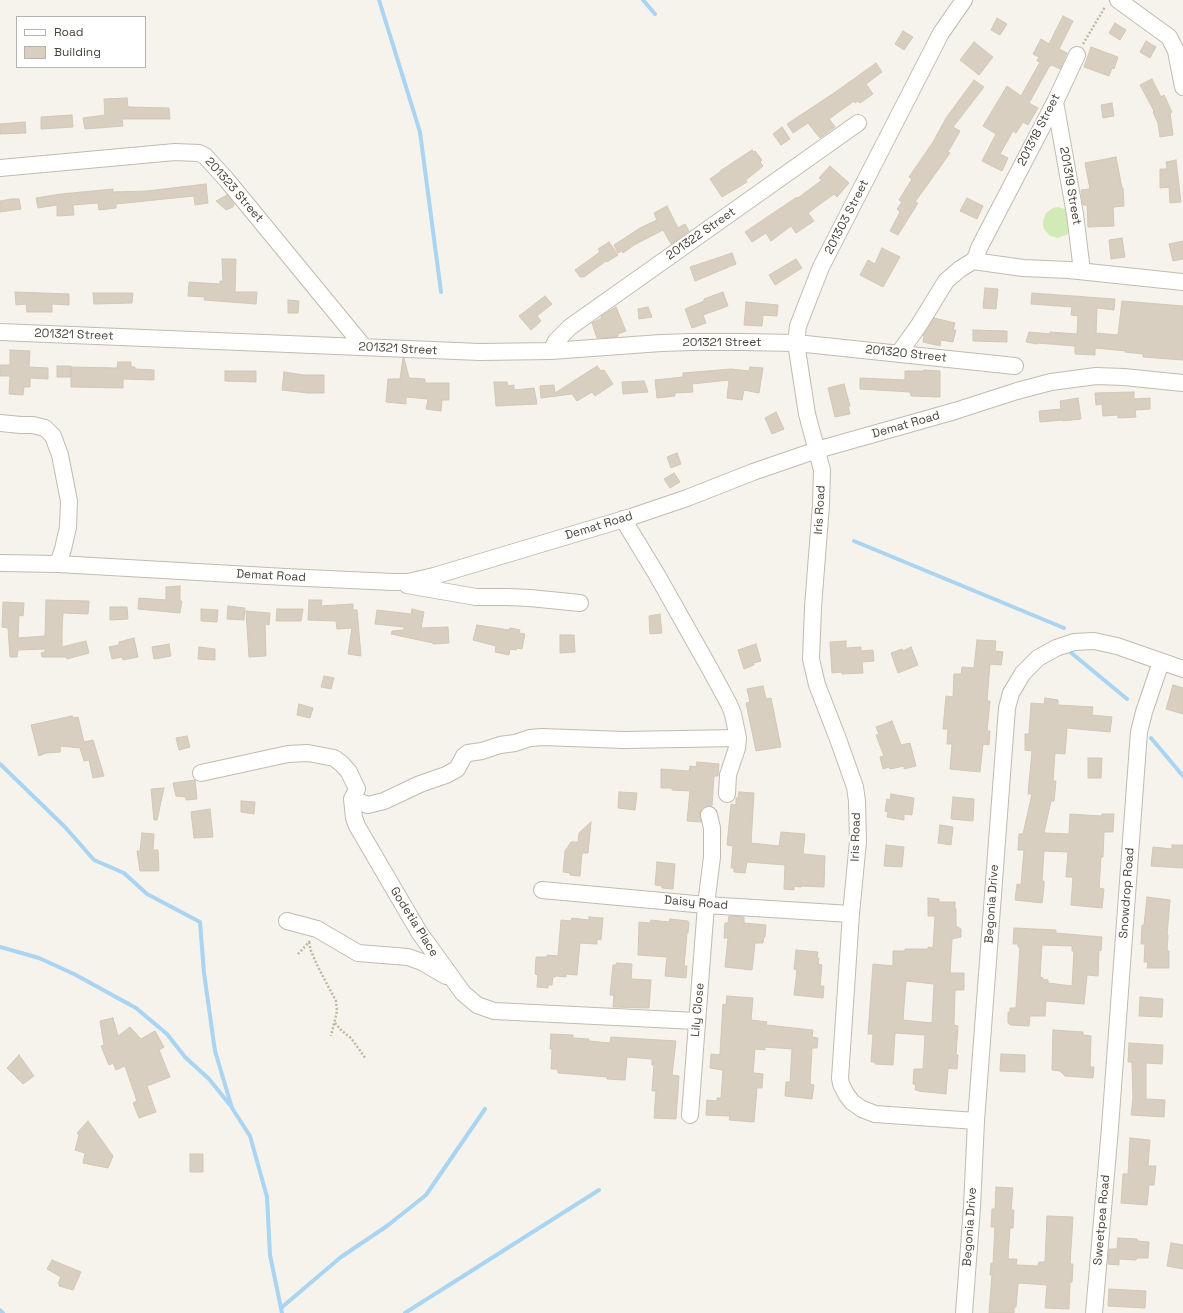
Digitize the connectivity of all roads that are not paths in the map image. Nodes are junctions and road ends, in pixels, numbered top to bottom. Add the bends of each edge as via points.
1 (964, 0) edge
2 (1112, 3) edge
3 (1077, 55) road end
4 (1183, 86) edge
5 (1055, 102) junction
6 (858, 123) dead end
7 (0, 168) edge
8 (973, 261) junction
9 (1082, 271) junction
10 (1183, 282) edge
11 (0, 332) edge
12 (796, 343) junction
13 (364, 347) junction
14 (551, 351) junction
15 (899, 354) junction
16 (1015, 366) dead end
17 (1183, 383) edge
18 (0, 423) edge
19 (817, 450) junction
20 (622, 519) junction
21 (0, 563) edge
22 (58, 564) junction
23 (393, 582) junction
24 (580, 603) dead end
25 (1161, 662) junction
26 (1183, 669) edge
27 (738, 738) junction
28 (201, 773) dead end
29 (727, 794) dead end
30 (352, 799) junction
31 (710, 815) dead end
32 (542, 890) dead end
33 (706, 905) junction
34 (851, 914) junction
35 (287, 921) dead end
36 (453, 980) junction
37 (696, 1021) junction
38 (690, 1115) dead end
39 (976, 1121) junction
40 (1110, 1128) joint
41 (964, 1313) edge
42 (1094, 1313) edge

1 - 12 street, 201303 Street via 934,46 820,267 798,326
2 - 4 street via 1169,37 1176,51
3 - 5 street, 201318 Street
5 - 8 street, 201318 Street
5 - 9 street, 201319 Street via 1075,214
6 - 14 street, 201322 Street via 570,327 556,341
7 - 13 street, 201323 Street via 175,152 199,153 205,156 226,179
8 - 9 street via 1023,268
8 - 15 street, 201318 Street via 946,281
9 - 10 street
11 - 13 street, 201321 Street
12 - 14 street, 201321 Street via 669,343
12 - 15 street, 201320 Street
12 - 19 street, 201303 Street via 807,414
13 - 14 street, 201321 Street via 480,352
15 - 16 street, 201320 Street
17 - 19 street, Demat Road via 1096,376 1051,382
18 - 22 street via 33,425 45,428 53,436 60,455 69,501 68,527
19 - 20 street, Demat Road
19 - 34 street, Iris Road via 822,470 822,488 811,658 817,685 838,739 857,801 858,840
20 - 23 street, Demat Road via 434,576 408,582
20 - 27 street via 648,559 729,704
21 - 22 street, Demat Road
22 - 23 street, Demat Road
23 - 24 street via 476,597 530,598
25 - 26 street, Begonia Drive
25 - 39 street, Begonia Drive via 1106,643 1074,642 1038,658 1023,674 1011,693 1007,708
25 - 40 street, Snowdrop Road via 1139,732
27 - 29 street via 728,775
27 - 30 street via 530,738 468,753 458,767 446,776 420,784 384,802 368,805
28 - 30 street, Godetia Place via 288,754 308,753 334,758 342,764 357,789
30 - 36 street, Godetia Place via 354,818 358,826 419,932
31 - 33 street, Lily Close via 712,857
32 - 33 street, Daisy Road
33 - 34 street, Daisy Road
33 - 37 street, Lily Close
34 - 39 street, Iris Road via 840,1078 846,1094 862,1109 875,1114
35 - 36 street via 317,929 358,952 404,956 422,962
36 - 37 street, Godetia Place via 463,994 477,1005 494,1012
37 - 38 street, Lily Close
39 - 41 street, Begonia Drive
40 - 42 street, Sweetpea Road

